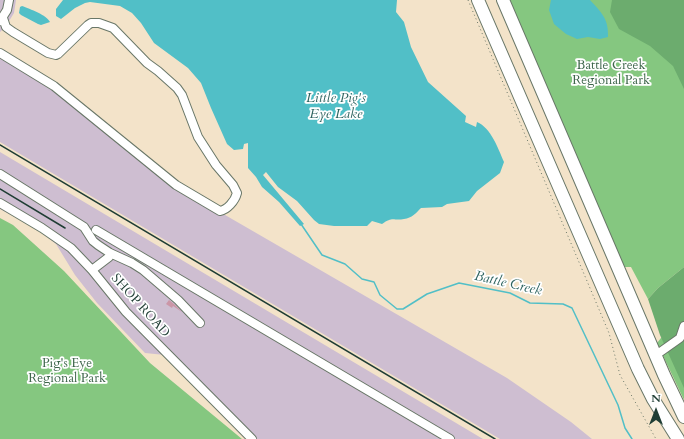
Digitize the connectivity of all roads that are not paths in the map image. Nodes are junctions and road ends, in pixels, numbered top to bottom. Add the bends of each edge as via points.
1 (9, 0) edge
2 (478, 0) edge
3 (503, 0) edge
4 (1, 19) edge
5 (0, 53) edge
6 (0, 174) edge
7 (0, 203) edge
8 (96, 230) dead end
9 (110, 253) junction
10 (92, 270) junction
11 (200, 323) dead end
12 (684, 326) edge
13 (656, 355) junction
14 (684, 417) edge
15 (252, 439) edge
16 (450, 439) edge
17 (678, 439) edge

1 - 4 street via 7,10
2 - 17 highway via 638,369
3 - 13 highway
4 - 5 street via 13,32 54,55 88,24 98,23 113,28 182,95 198,137 233,185 236,198 225,210 220,211 176,185 54,86
6 - 9 street via 84,227 94,241
7 - 10 street, SHOP ROAD via 71,248
8 - 16 street
9 - 10 street
9 - 11 street via 132,263 153,278
10 - 15 street, SHOP ROAD via 126,312
12 - 13 street via 680,338
13 - 14 highway

